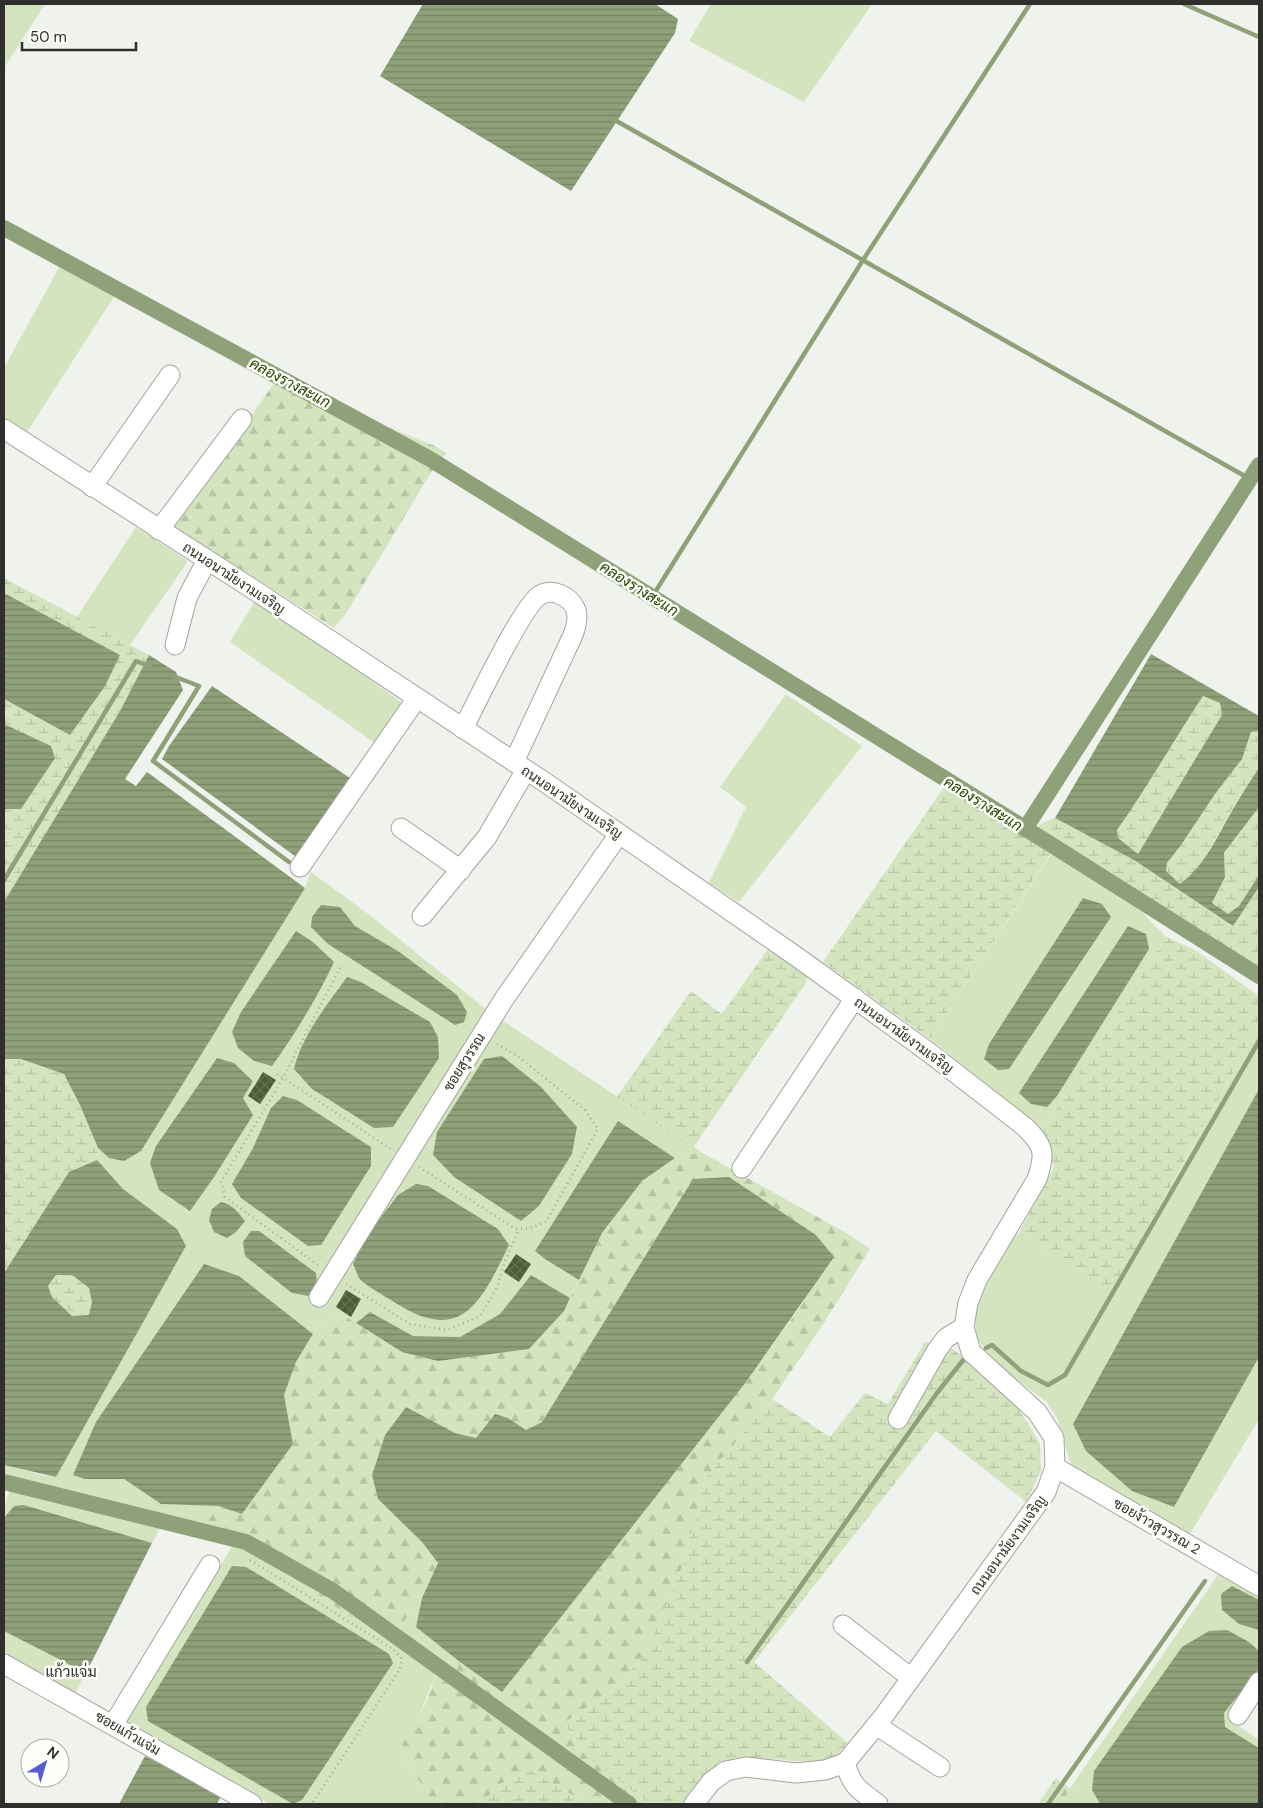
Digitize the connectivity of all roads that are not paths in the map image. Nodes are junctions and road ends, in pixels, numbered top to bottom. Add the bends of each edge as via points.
1 (170, 375) dead end
2 (242, 419) dead end
3 (4, 429) edge
4 (92, 487) junction
5 (159, 530) junction
6 (207, 560) junction
7 (175, 645) dead end
8 (416, 698) junction
9 (463, 728) junction
10 (520, 766) junction
11 (401, 828) dead end
12 (620, 834) junction
13 (300, 867) dead end
14 (461, 870) junction
15 (422, 916) dead end
16 (855, 998) junction
17 (742, 1168) dead end
18 (318, 1297) dead end
19 (964, 1327) junction
20 (898, 1419) dead end
21 (1055, 1467) junction
22 (210, 1566) dead end
23 (1259, 1586) edge
24 (843, 1625) dead end
25 (4, 1664) edge
26 (911, 1678) junction
27 (1259, 1682) edge
28 (1238, 1715) dead end
29 (113, 1725) junction
30 (876, 1725) junction
31 (845, 1763) junction
32 (940, 1767) dead end
33 (869, 1802) edge
34 (252, 1804) edge
35 (694, 1804) edge

1 - 4 street
2 - 5 street
3 - 4 street, ถนนอนามัยงามเจริญ
4 - 5 street, ถนนอนามัยงามเจริญ
5 - 6 street, ถนนอนามัยงามเจริญ
6 - 7 street via 187,598
6 - 8 street, ถนนอนามัยงามเจริญ
8 - 9 street, ถนนอนามัยงามเจริญ
8 - 13 street
9 - 10 street, ถนนอนามัยงามเจริญ
9 - 10 street via 524,612 539,596 555,592 567,598 576,609 577,622
10 - 12 street, ถนนอนามัยงามเจริญ
10 - 14 street via 487,837
11 - 14 street
12 - 16 street, ถนนอนามัยงามเจริญ
12 - 18 street, ซอยสุวรรณ via 496,1011
14 - 15 street
16 - 17 street
16 - 19 street, ถนนอนามัยงามเจริญ via 1025,1127 1042,1150 1043,1163 1038,1179 977,1280 968,1303
19 - 20 street via 946,1338 937,1350
19 - 21 street, ถนนอนามัยงามเจริญ via 971,1352 1037,1412 1054,1438
21 - 23 street, ซอยง้าวสุวรรณ 2
21 - 26 street, ถนนอนามัยงามเจริญ via 1046,1492
22 - 29 street
24 - 26 street
25 - 29 street, ซอยแก้วแจ่ม
26 - 30 street, ถนนอนามัยงามเจริญ
27 - 28 street
29 - 34 street, ซอยแก้วแจ่ม
30 - 31 street, ถนนอนามัยงามเจริญ
30 - 32 street
31 - 33 street via 856,1788
31 - 35 street via 825,1770 796,1773 746,1767 726,1772 711,1782

